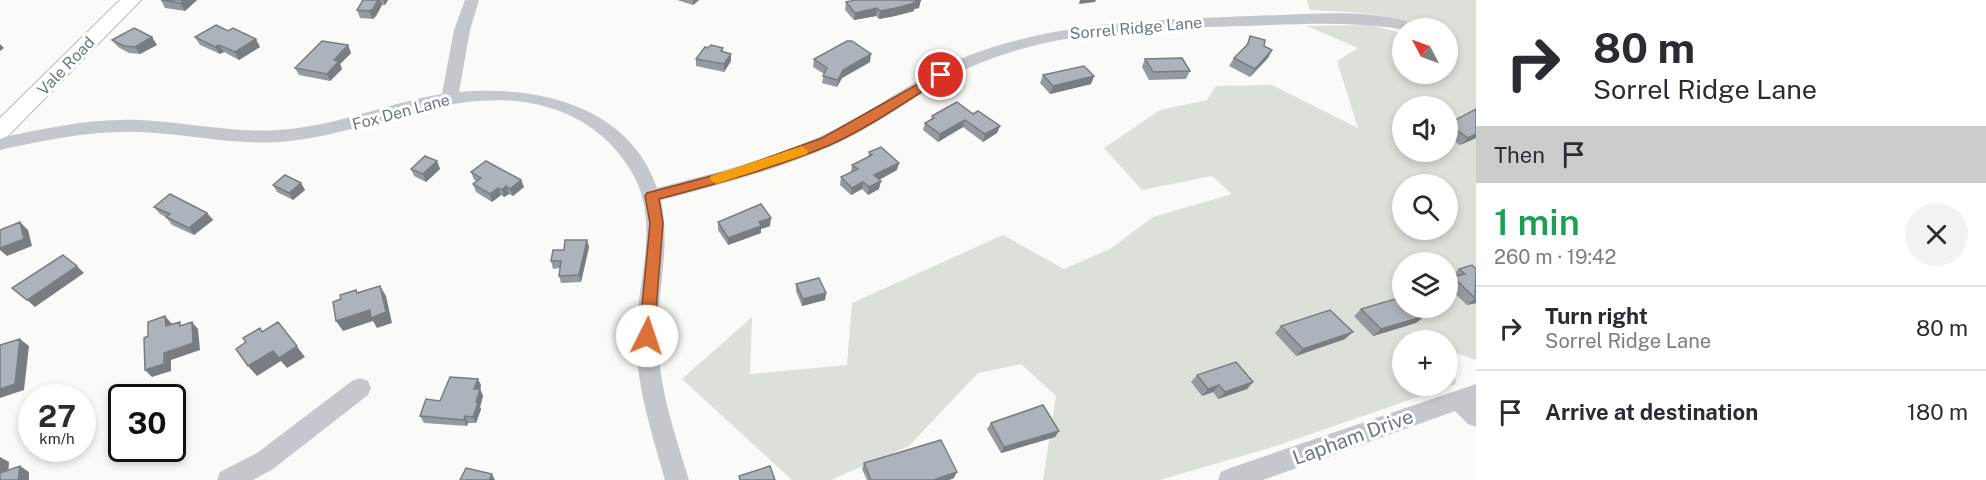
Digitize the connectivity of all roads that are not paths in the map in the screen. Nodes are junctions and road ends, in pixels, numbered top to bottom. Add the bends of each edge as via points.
1 (131, 0) edge
2 (472, 0) edge
3 (1392, 22) edge
4 (450, 98) junction
5 (0, 131) edge
6 (0, 144) edge
7 (652, 196) junction
8 (360, 388) dead end
9 (1467, 397) edge
10 (1476, 417) edge
11 (243, 476) edge
12 (677, 480) edge
13 (1230, 480) edge

1 - 5 main road, Vale Road
2 - 4 street via 462,30
3 - 7 street, Sorrel Ridge Lane via 1330,19 1176,23 1045,38 952,68 826,141 733,174
4 - 6 street, Fox Den Lane via 296,135 243,136 129,126 61,132
4 - 7 street, Fox Den Lane via 507,96 552,101 572,108 620,143
7 - 12 street, Fox Den Lane via 656,223 648,361
8 - 11 street
9 - 10 street
9 - 13 street, Lapham Drive

